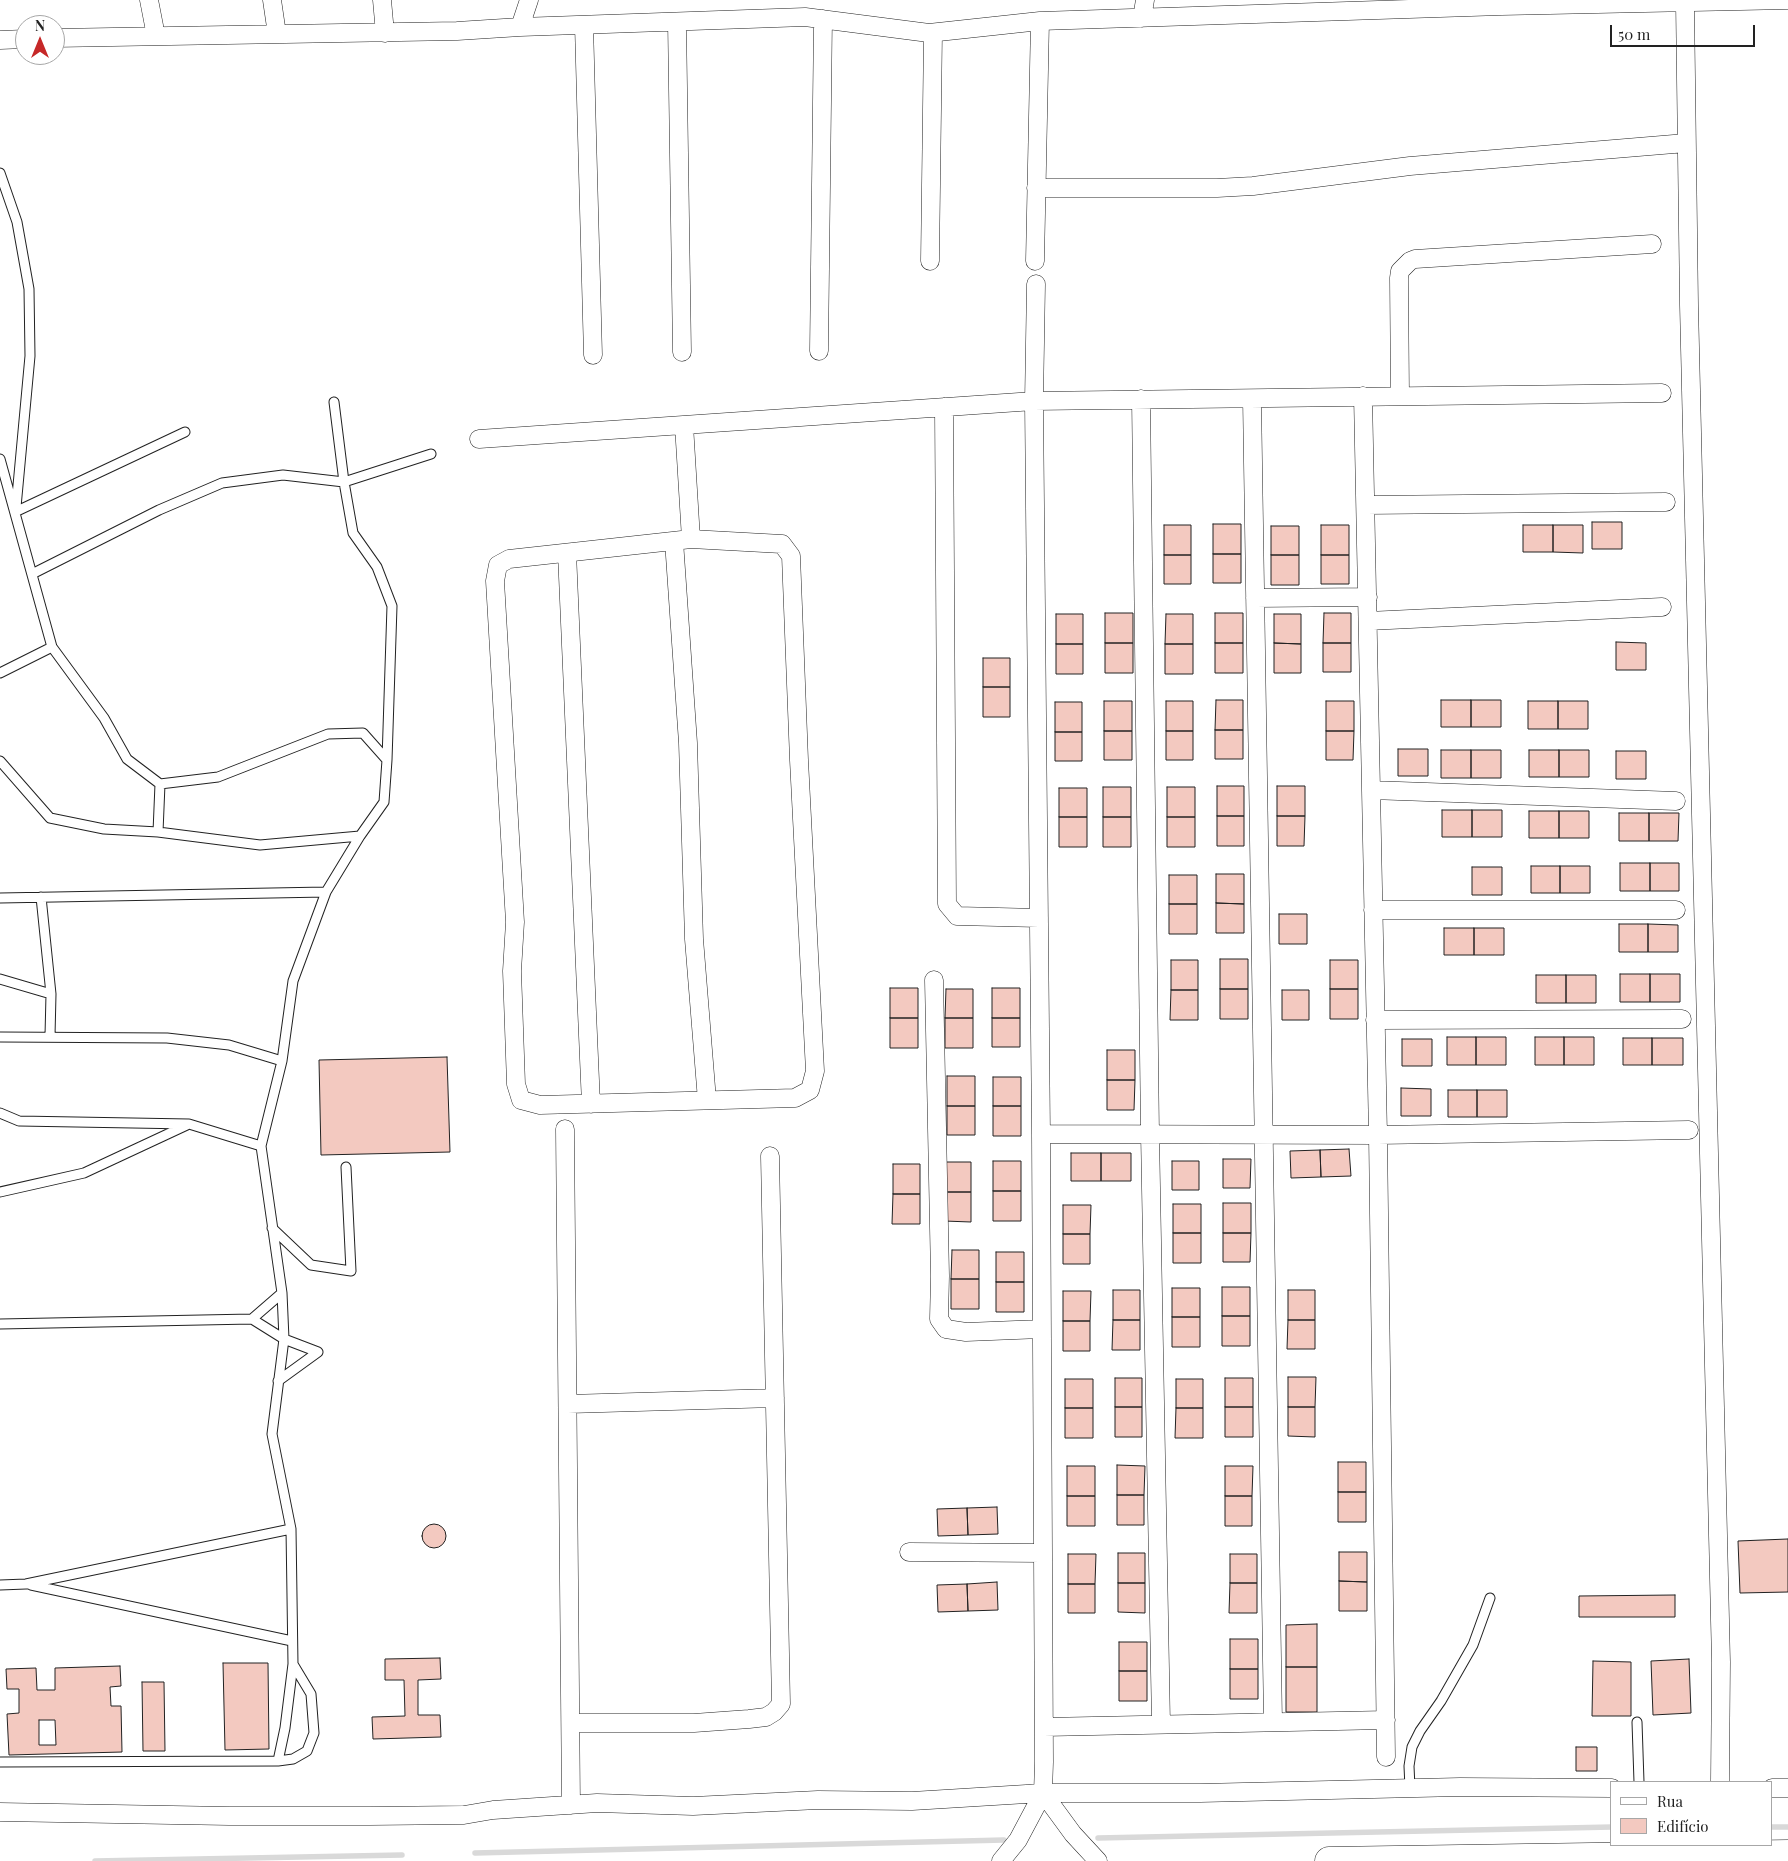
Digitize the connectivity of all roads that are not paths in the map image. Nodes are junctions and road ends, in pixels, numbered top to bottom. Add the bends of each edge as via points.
1 (149, 0) edge
2 (272, 0) edge
3 (382, 0) edge
4 (529, 0) edge
5 (1145, 0) edge
6 (1731, 0) edge
7 (1788, 0) edge
8 (1501, 3) edge
9 (1685, 3) junction
10 (1142, 18) junction
11 (823, 19) junction
12 (1040, 21) junction
13 (677, 22) junction
14 (584, 25) junction
15 (520, 27) junction
16 (385, 33) junction
17 (933, 33) junction
18 (277, 34) junction
19 (156, 36) junction
20 (65, 38) edge
21 (15, 39) edge
22 (0, 40) edge
23 (1686, 143) junction
24 (0, 173) edge
25 (1036, 188) junction
26 (1652, 244) dead end
27 (930, 261) dead end
28 (1035, 261) dead end
29 (1036, 284) dead end
30 (819, 351) dead end
31 (682, 352) dead end
32 (594, 355) dead end
33 (1662, 394) dead end
34 (1363, 396) junction
35 (1400, 396) junction
36 (1140, 399) junction
37 (1252, 399) junction
38 (1034, 401) junction
39 (334, 402) dead end
40 (944, 407) junction
41 (684, 425) junction
42 (185, 432) dead end
43 (479, 439) dead end
44 (431, 454) dead end
45 (0, 459) edge
46 (344, 482) junction
47 (1666, 502) dead end
48 (1366, 505) junction
49 (15, 512) junction
50 (683, 540) junction
51 (567, 553) junction
52 (32, 574) junction
53 (1368, 597) junction
54 (1255, 598) junction
55 (1662, 607) dead end
56 (1368, 621) junction
57 (52, 647) junction
58 (0, 673) edge
59 (0, 760) edge
60 (387, 760) junction
61 (160, 784) junction
62 (1371, 790) junction
63 (1676, 801) dead end
64 (158, 832) junction
65 (360, 836) junction
66 (326, 892) junction
67 (41, 897) junction
68 (0, 898) edge
69 (1373, 910) junction
70 (1676, 910) dead end
71 (1038, 918) junction
72 (0, 979) edge
73 (934, 980) dead end
74 (51, 994) junction
75 (1682, 1019) dead end
76 (1375, 1020) junction
77 (50, 1036) junction
78 (0, 1037) edge
79 (282, 1061) junction
80 (707, 1100) junction
81 (591, 1104) junction
82 (0, 1113) edge
83 (189, 1124) junction
84 (565, 1129) dead end
85 (1689, 1130) dead end
86 (1041, 1134) junction
87 (1150, 1134) junction
88 (1263, 1134) junction
89 (1378, 1135) junction
90 (261, 1146) junction
91 (770, 1156) dead end
92 (346, 1167) dead end
93 (0, 1192) edge
94 (272, 1228) junction
95 (282, 1293) junction
96 (252, 1319) junction
97 (0, 1324) edge
98 (1041, 1329) junction
99 (284, 1339) junction
100 (278, 1381) junction
101 (775, 1398) junction
102 (568, 1404) junction
103 (291, 1529) junction
104 (909, 1552) dead end
105 (1042, 1553) junction
106 (26, 1584) junction
107 (0, 1585) edge
108 (1490, 1598) dead end
109 (292, 1641) junction
110 (292, 1664) junction
111 (1386, 1720) junction
112 (1273, 1722) junction
113 (1638, 1722) dead end
114 (571, 1723) junction
115 (1161, 1724) junction
116 (1044, 1726) junction
117 (1386, 1757) dead end
118 (278, 1761) junction
119 (0, 1762) edge
120 (1639, 1781) edge
121 (1720, 1781) edge
122 (1410, 1788) junction
123 (1610, 1788) edge
124 (1773, 1788) edge
125 (1788, 1788) edge
126 (1043, 1793) junction
127 (571, 1805) junction
128 (0, 1812) edge
129 (1640, 1850) edge
130 (1788, 1854) edge
131 (1001, 1861) edge
132 (1098, 1861) edge
133 (1329, 1861) edge

1 - 19 street
2 - 18 street
3 - 16 street
4 - 15 street
5 - 10 street
6 - 7 street
6 - 9 street
8 - 9 street
8 - 10 street
9 - 23 street
10 - 12 street
11 - 13 street
11 - 17 street
11 - 30 street
12 - 17 street
12 - 25 street
13 - 14 street
13 - 31 street
14 - 15 street
14 - 32 street
15 - 16 street
16 - 18 street
17 - 27 street
18 - 19 street
19 - 20 street
21 - 22 street
23 - 25 street via 1410,166 1253,186
23 - 121 street via 1721,1662
24 - 49 lane via 17,222 29,289 30,356
25 - 28 street
26 - 35 street via 1410,261 1400,271 1399,278
29 - 38 street
33 - 35 street
34 - 35 street
34 - 37 street
34 - 48 street
36 - 37 street
36 - 38 street
36 - 87 street
37 - 54 street
38 - 40 street
38 - 71 street
39 - 46 lane
40 - 41 street
40 - 71 street via 947,904 957,916
41 - 43 street
41 - 50 street
42 - 49 lane
44 - 46 lane
45 - 49 lane
46 - 52 lane via 283,474 222,482
46 - 60 lane via 353,533 377,567 392,606
47 - 48 street
48 - 53 street
49 - 52 lane
50 - 51 street
50 - 80 street via 694,939
50 - 80 street via 782,544 791,556 815,1071 810,1090 795,1098
51 - 81 street
51 - 81 street via 509,559 498,564 495,581 515,922 512,971 516,1084 521,1100 540,1105
52 - 57 lane
53 - 54 street
53 - 56 street
54 - 88 street
55 - 56 street
56 - 62 street
57 - 58 lane
57 - 61 lane via 104,718 127,760
59 - 64 lane via 50,818 104,829
60 - 61 lane via 363,733 328,734 218,777
60 - 65 lane via 384,802
61 - 64 lane
62 - 63 street
62 - 69 street
64 - 65 lane via 260,845
65 - 66 lane
66 - 67 lane
66 - 79 lane via 293,981
67 - 68 lane
67 - 74 lane
69 - 70 street
69 - 76 street
71 - 86 street
72 - 74 lane
73 - 98 street via 939,1319 946,1329 966,1332
74 - 77 lane
75 - 76 street
76 - 89 street
77 - 78 lane
77 - 79 lane via 167,1038 229,1045
79 - 90 lane
80 - 81 street
82 - 83 lane via 18,1121
83 - 90 lane
83 - 93 lane via 84,1173
84 - 102 street
85 - 89 street
86 - 87 street
86 - 98 street
87 - 88 street
87 - 115 street
88 - 89 street
88 - 112 street
89 - 111 street
90 - 94 lane
91 - 101 street
92 - 94 lane via 351,1271 311,1265
94 - 95 lane
95 - 96 lane
95 - 99 lane
96 - 97 lane
96 - 99 lane
98 - 105 street
99 - 100 lane
99 - 100 lane via 318,1352
100 - 103 lane via 272,1434
101 - 102 street
101 - 114 street via 780,1704 766,1717 749,1719 694,1723
102 - 114 street
103 - 106 lane
103 - 109 lane
104 - 105 street
105 - 116 street
106 - 107 lane
106 - 109 lane
108 - 122 lane via 1473,1645 1412,1747
109 - 110 lane
110 - 118 lane
110 - 118 lane via 311,1694 314,1733 307,1751 293,1759
111 - 112 street
111 - 117 street
112 - 115 street
113 - 120 lane
114 - 127 street
115 - 116 street
116 - 126 street
118 - 119 lane
122 - 123 street
122 - 126 street
124 - 125 street
126 - 127 street via 912,1802 818,1800 693,1806
126 - 131 street via 1018,1840
126 - 132 street
127 - 128 street via 464,1815 229,1816
129 - 130 highway
129 - 133 highway

